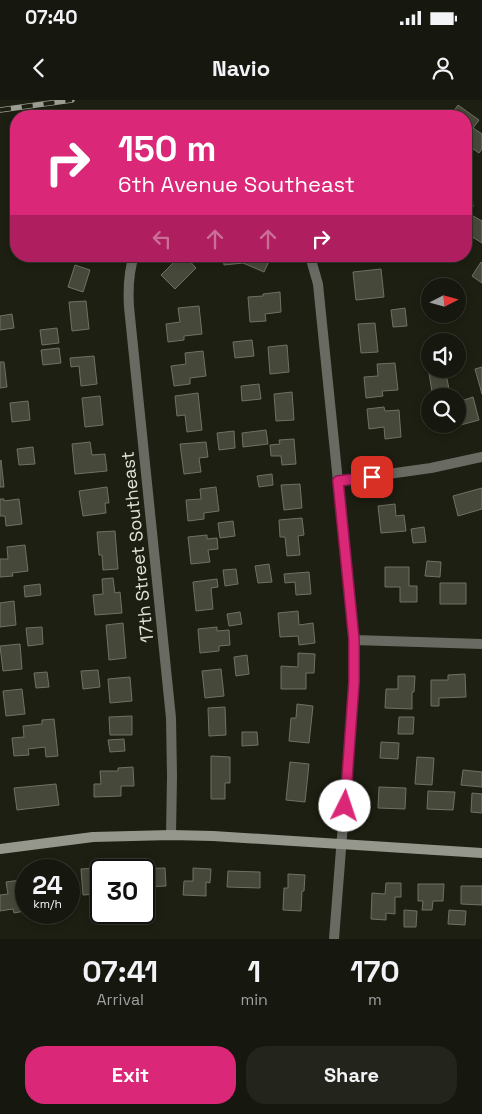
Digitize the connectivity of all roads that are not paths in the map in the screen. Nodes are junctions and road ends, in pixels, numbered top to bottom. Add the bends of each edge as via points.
1 (132, 262) edge
2 (312, 262) edge
3 (482, 456) edge
4 (338, 481) junction
5 (354, 640) junction
6 (482, 644) edge
7 (171, 834) junction
8 (342, 844) junction
9 (0, 849) edge
10 (482, 854) edge
11 (334, 939) edge

1 - 7 street, 17th Street Southeast via 128,278 129,308 170,718
2 - 4 street via 318,284
3 - 4 street via 431,468
4 - 5 street
5 - 6 street
5 - 8 street
7 - 8 street
7 - 9 street via 93,837
8 - 10 street
8 - 11 street

